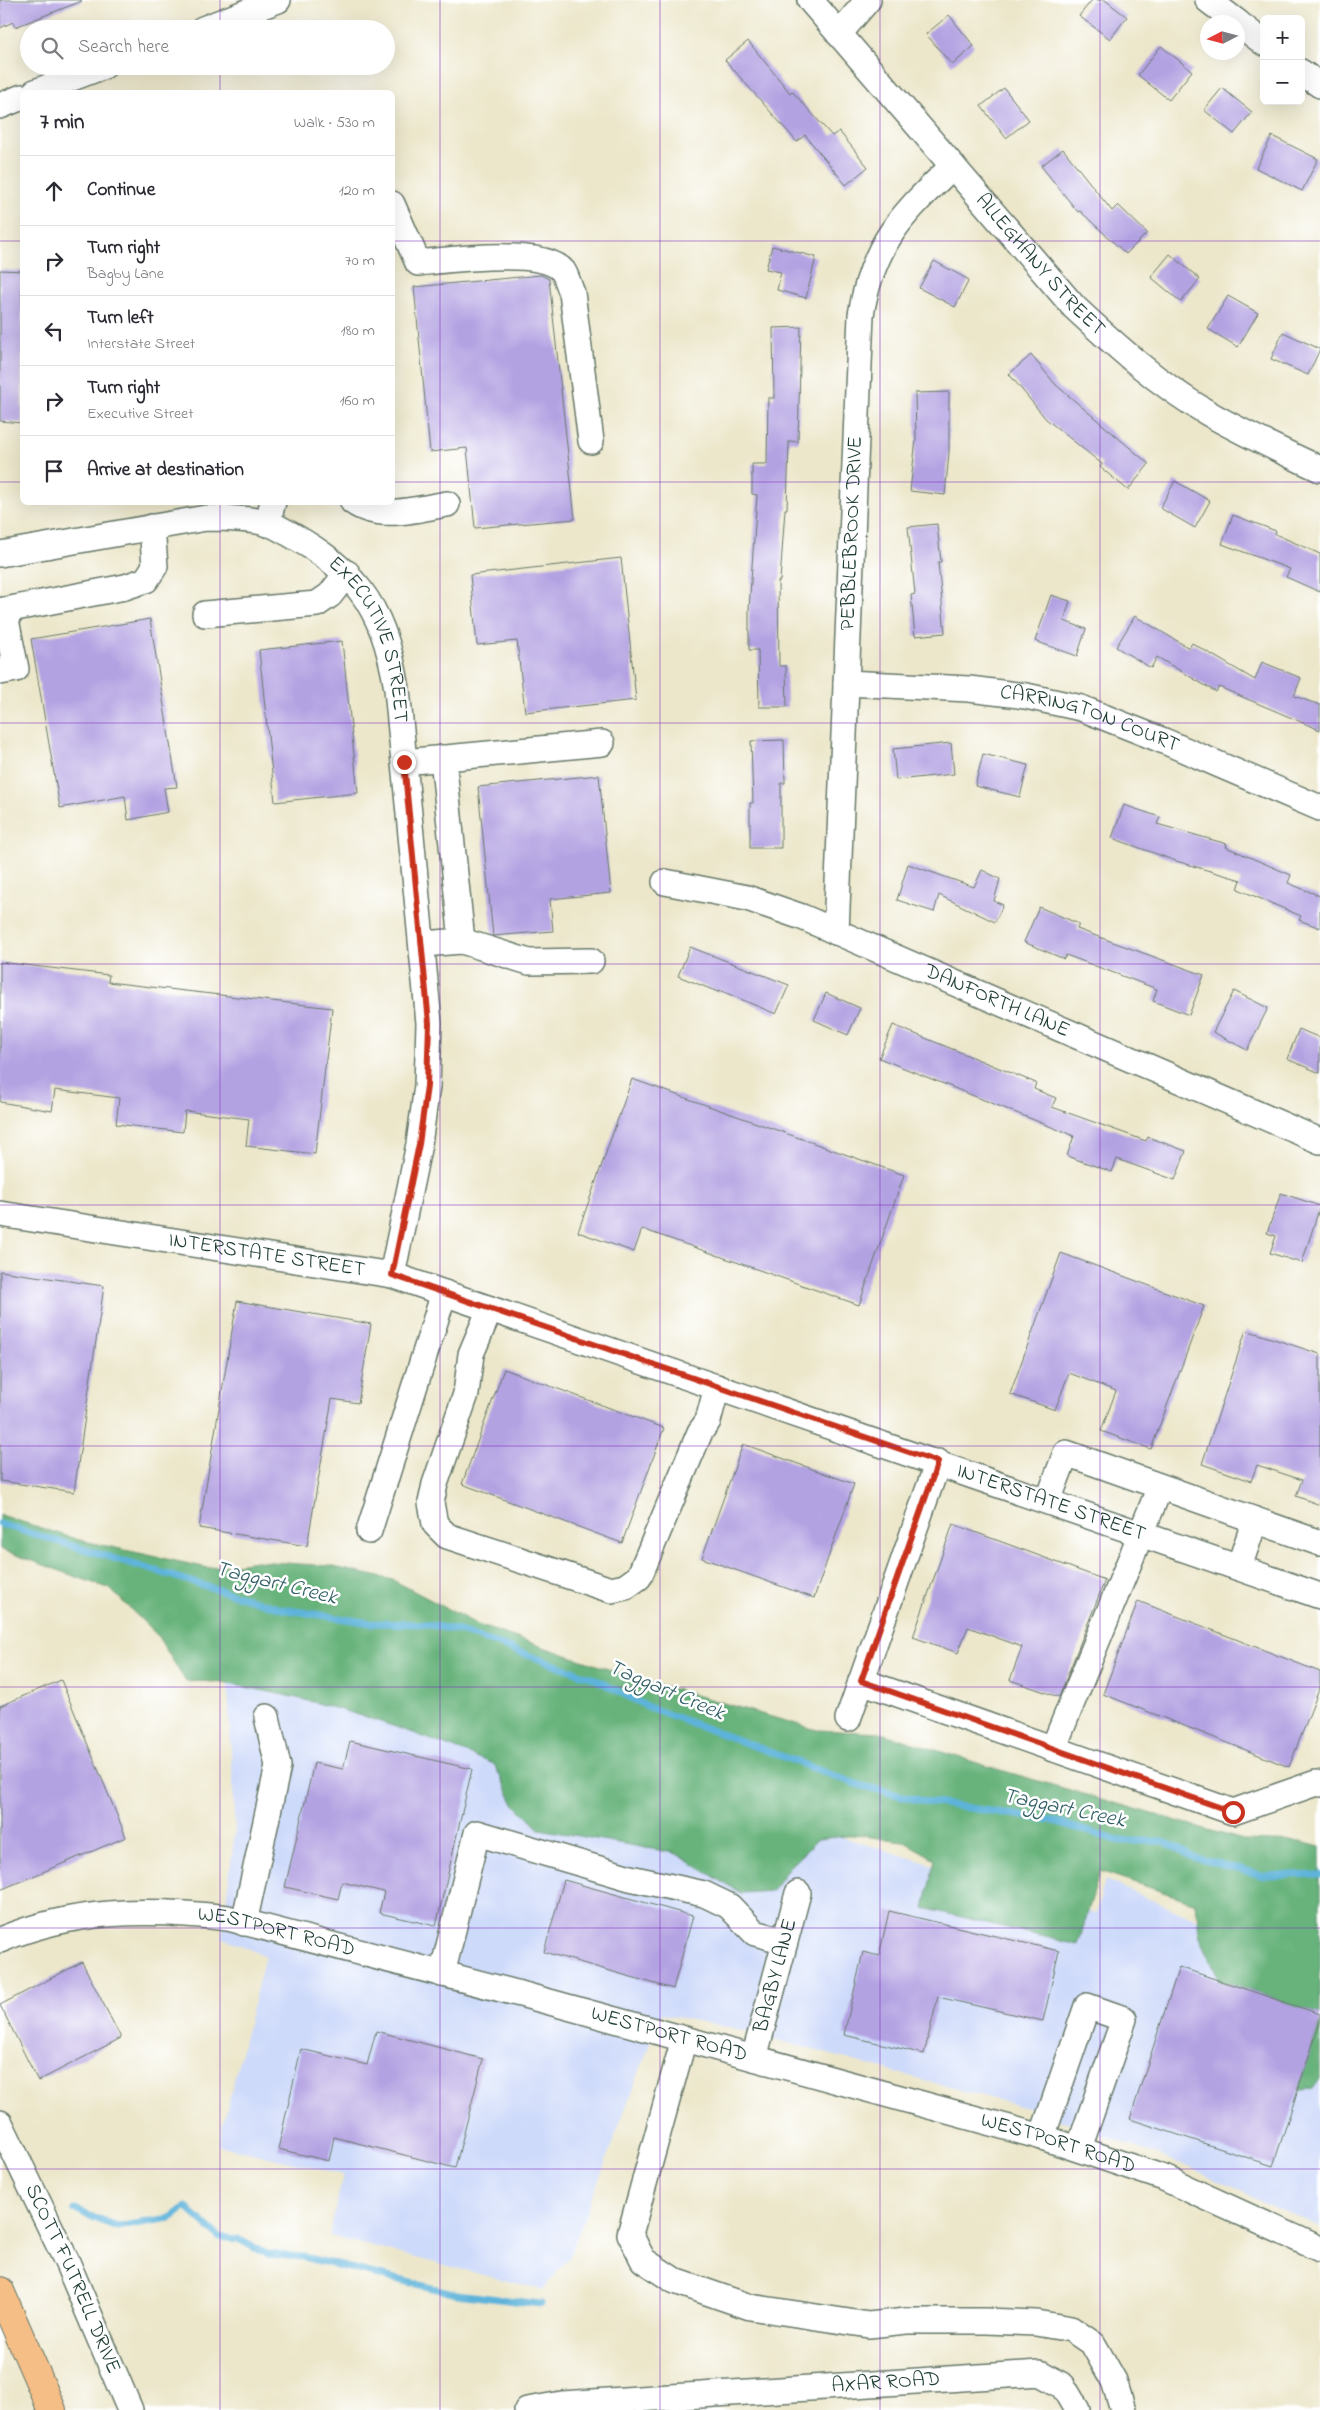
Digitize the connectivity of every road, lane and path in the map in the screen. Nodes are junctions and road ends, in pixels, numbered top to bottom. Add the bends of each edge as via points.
1 (278, 0) edge
2 (810, 0) edge
3 (868, 0) edge
4 (1208, 0) edge
5 (1228, 15) edge
6 (226, 20) edge
7 (1245, 28) edge
8 (839, 34) junction
9 (1260, 40) edge
10 (80, 75) edge
11 (1305, 75) edge
12 (1320, 85) edge
13 (40, 90) edge
14 (20, 98) edge
15 (0, 106) edge
16 (953, 166) junction
17 (395, 211) edge
18 (591, 442) dead end
19 (1320, 468) edge
20 (447, 504) dead end
21 (358, 505) edge
22 (270, 513) edge
23 (152, 527) junction
24 (0, 554) edge
25 (347, 574) junction
26 (2, 610) edge
27 (205, 614) dead end
28 (0, 672) edge
29 (846, 683) junction
30 (602, 742) dead end
31 (443, 758) junction
32 (404, 762) junction
33 (1320, 808) edge
34 (665, 882) dead end
35 (836, 932) junction
36 (462, 941) junction
37 (423, 944) junction
38 (591, 960) dead end
39 (1320, 1141) edge
40 (0, 1214) edge
41 (392, 1275) junction
42 (444, 1293) junction
43 (490, 1309) junction
44 (717, 1386) junction
45 (938, 1462) junction
46 (1160, 1486) junction
47 (1048, 1501) junction
48 (1255, 1520) junction
49 (369, 1531) dead end
50 (1143, 1533) junction
51 (1320, 1543) edge
52 (1239, 1567) junction
53 (1320, 1596) edge
54 (861, 1681) junction
55 (267, 1717) dead end
56 (848, 1718) dead end
57 (1053, 1749) junction
58 (1319, 1779) edge
59 (798, 1893) dead end
60 (244, 1923) junction
61 (0, 1940) edge
62 (785, 1941) junction
63 (442, 1974) junction
64 (684, 2039) junction
65 (754, 2058) junction
66 (0, 2123) edge
67 (1042, 2137) junction
68 (1080, 2148) junction
69 (1320, 2250) edge
70 (0, 2291) edge
71 (52, 2410) edge
72 (130, 2410) edge
73 (527, 2410) edge
74 (1077, 2410) edge
75 (1123, 2410) edge

1 - 6 street
2 - 8 street, ALLEGHANY STREET
3 - 8 street
4 - 5 street
7 - 9 street
8 - 16 street, ALLEGHANY STREET
10 - 13 street
11 - 12 street
14 - 15 street
16 - 19 street, ALLEGHANY STREET via 1074,307 1121,350 1207,413
16 - 29 street, PEBBLEBROOK DRIVE via 909,208 887,238 864,297
17 - 18 street via 418,263 509,257 551,263 562,271 572,293
20 - 21 street via 379,514
22 - 23 street, EXECUTIVE STREET via 206,518
22 - 25 street, EXECUTIVE STREET
23 - 24 street, EXECUTIVE STREET
23 - 26 street via 155,566 146,580 125,587
25 - 27 street via 330,595 317,604
25 - 32 street, EXECUTIVE STREET via 368,600 383,630 393,662
26 - 28 street via 16,669
29 - 33 street, CARRINGTON COURT via 969,689 1026,696 1081,708 1164,740
29 - 35 street, PEBBLEBROOK DRIVE
30 - 31 street
31 - 32 street
31 - 36 street
32 - 37 street, EXECUTIVE STREET
34 - 35 street, DANFORTH LANE via 747,898
35 - 39 street, DANFORTH LANE
36 - 37 street
36 - 38 street via 529,962
37 - 41 street, EXECUTIVE STREET via 429,1023 427,1086 412,1186
40 - 41 street, INTERSTATE STREET
41 - 42 street, INTERSTATE STREET
42 - 43 street, INTERSTATE STREET
42 - 49 street
43 - 44 street, INTERSTATE STREET
43 - 44 street via 470,1354 466,1394 431,1503 435,1524 447,1536 611,1590 625,1587 639,1577 700,1432 708,1421
44 - 45 street, INTERSTATE STREET
45 - 47 street, INTERSTATE STREET
45 - 54 street
46 - 47 street via 1066,1453
46 - 48 street
46 - 50 street
47 - 50 street, INTERSTATE STREET
48 - 51 street
48 - 52 street
50 - 52 street, INTERSTATE STREET
50 - 57 street
52 - 53 street, INTERSTATE STREET
54 - 56 street
54 - 57 street
55 - 60 street via 278,1766
57 - 58 street via 1233,1812
59 - 62 street, BAGBY LANE
60 - 61 street, WESTPORT ROAD via 178,1912 127,1911 60,1921
60 - 63 street, WESTPORT ROAD
62 - 63 street via 756,1932 729,1906 704,1894 630,1878 477,1833
62 - 65 street, BAGBY LANE
63 - 64 street, WESTPORT ROAD
64 - 65 street, WESTPORT ROAD
64 - 75 street via 630,2234 643,2260 675,2281 750,2307 868,2325 906,2321 985,2321 1036,2323 1071,2329 1093,2344 1114,2382
65 - 67 street, WESTPORT ROAD
66 - 72 street, SCOTT FUTRELL DRIVE via 67,2262
67 - 68 street, WESTPORT ROAD
67 - 68 street via 1087,2006 1124,2019
68 - 69 street, WESTPORT ROAD via 1164,2178
70 - 71 highway
73 - 74 street, AXAR ROAD via 562,2404 1040,2372 1063,2386

